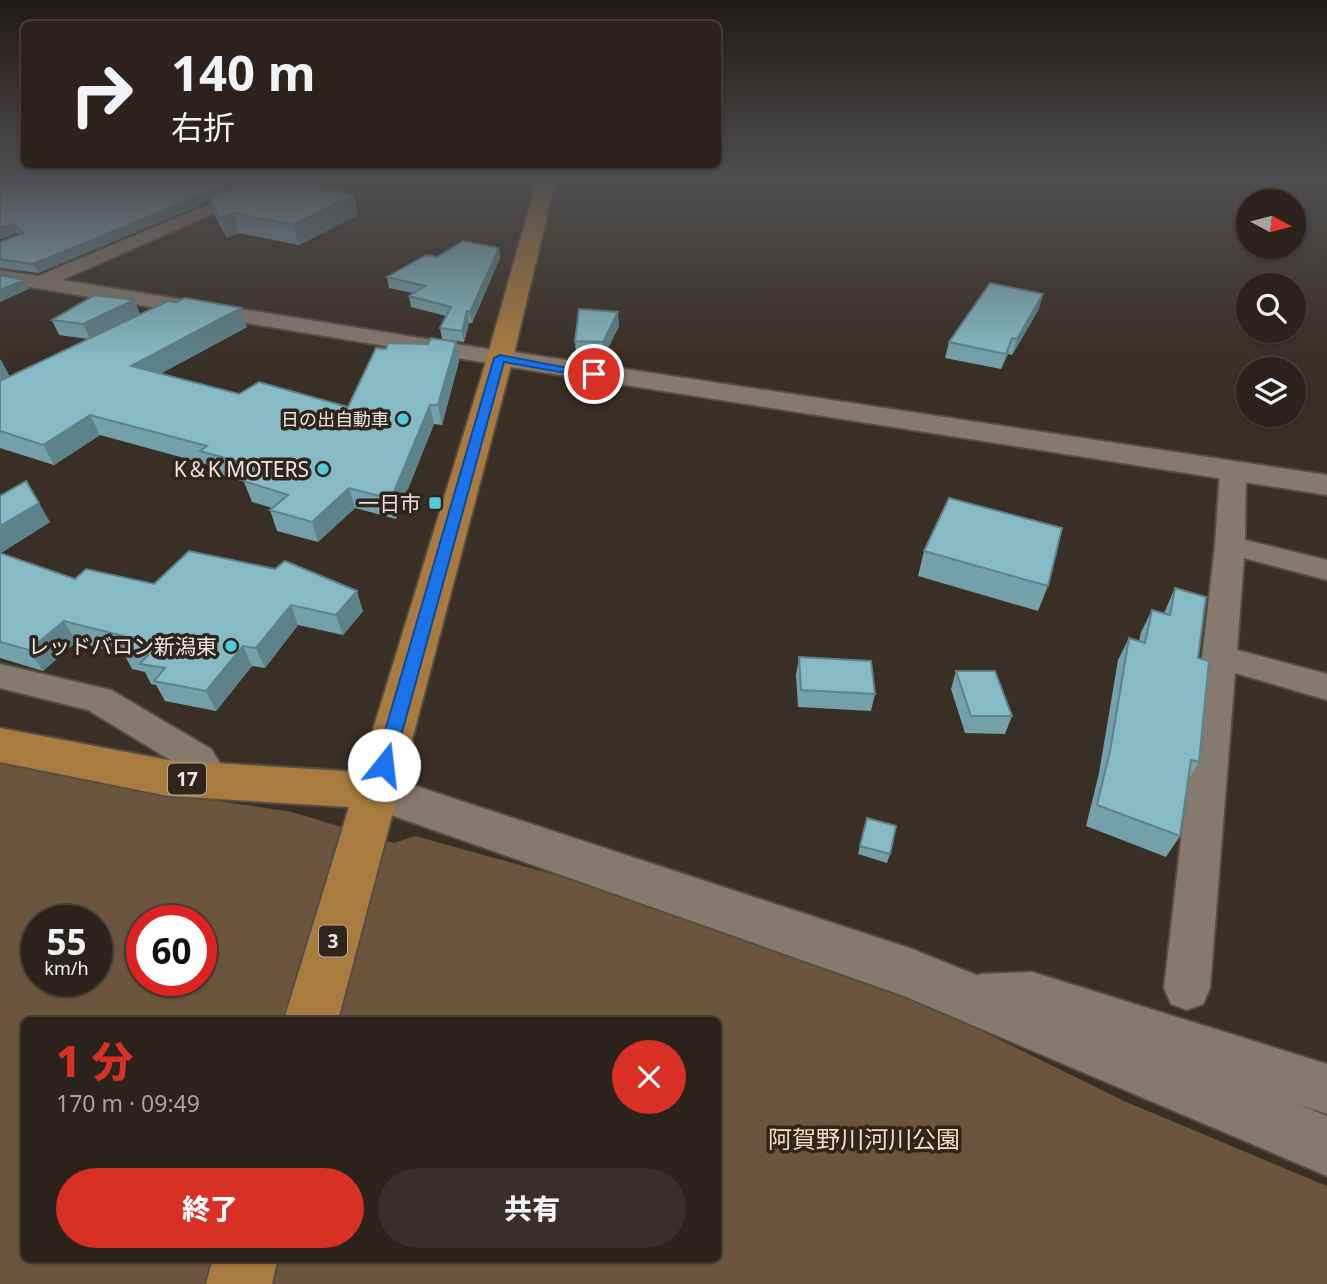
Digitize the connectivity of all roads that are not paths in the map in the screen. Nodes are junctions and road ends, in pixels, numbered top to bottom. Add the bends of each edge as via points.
1 (147, 237) edge
2 (531, 237) edge
3 (0, 276) edge
4 (39, 283) junction
5 (177, 308) junction
6 (153, 320) edge
7 (500, 358) junction
8 (1233, 470) junction
9 (1327, 485) edge
10 (1230, 545) junction
11 (1327, 570) edge
12 (1219, 657) junction
13 (0, 677) edge
14 (1327, 687) edge
15 (0, 745) edge
16 (213, 781) junction
17 (376, 791) junction
18 (1187, 988) dead end
19 (968, 996) junction
20 (312, 1017) edge
21 (1327, 1089) edge
22 (1327, 1146) edge
23 (245, 1262) edge
24 (239, 1284) edge

1 - 4 street
2 - 7 main road, 3
3 - 4 street
4 - 5 street
5 - 6 street
5 - 7 street
7 - 8 street
7 - 17 main road, 3
8 - 9 street
8 - 10 street
10 - 11 street
10 - 12 street
12 - 14 street
12 - 18 street
13 - 16 street via 98,699 198,759
15 - 16 main road, 17 via 169,778
16 - 17 main road, 17
17 - 19 street
17 - 20 main road, 3
19 - 21 street via 1032,994
19 - 22 street
23 - 24 main road

